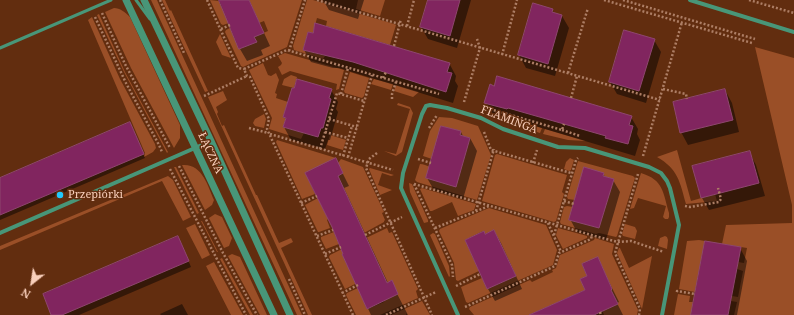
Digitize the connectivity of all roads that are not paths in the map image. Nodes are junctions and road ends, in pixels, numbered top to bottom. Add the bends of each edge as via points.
1 (111, 0) edge
2 (126, 0) edge
3 (136, 0) edge
4 (144, 0) edge
5 (690, 0) edge
6 (794, 32) edge
7 (161, 37) junction
8 (0, 48) edge
9 (212, 141) junction
10 (195, 149) junction
11 (0, 233) edge
12 (274, 315) edge
13 (290, 315) edge
14 (458, 315) edge
15 (662, 315) edge

1 - 8 lane
2 - 10 street, ŁĄCZNA
3 - 7 lane
4 - 7 street, ŁĄCZNA
5 - 6 street
7 - 9 street, ŁĄCZNA
9 - 10 street
9 - 13 street, ŁĄCZNA
10 - 11 street
10 - 12 street, ŁĄCZNA
14 - 15 street, FLAMINGA via 401,188 403,173 422,114 426,106 430,105 481,118 504,129 558,147 585,148 661,173 670,188 679,225

